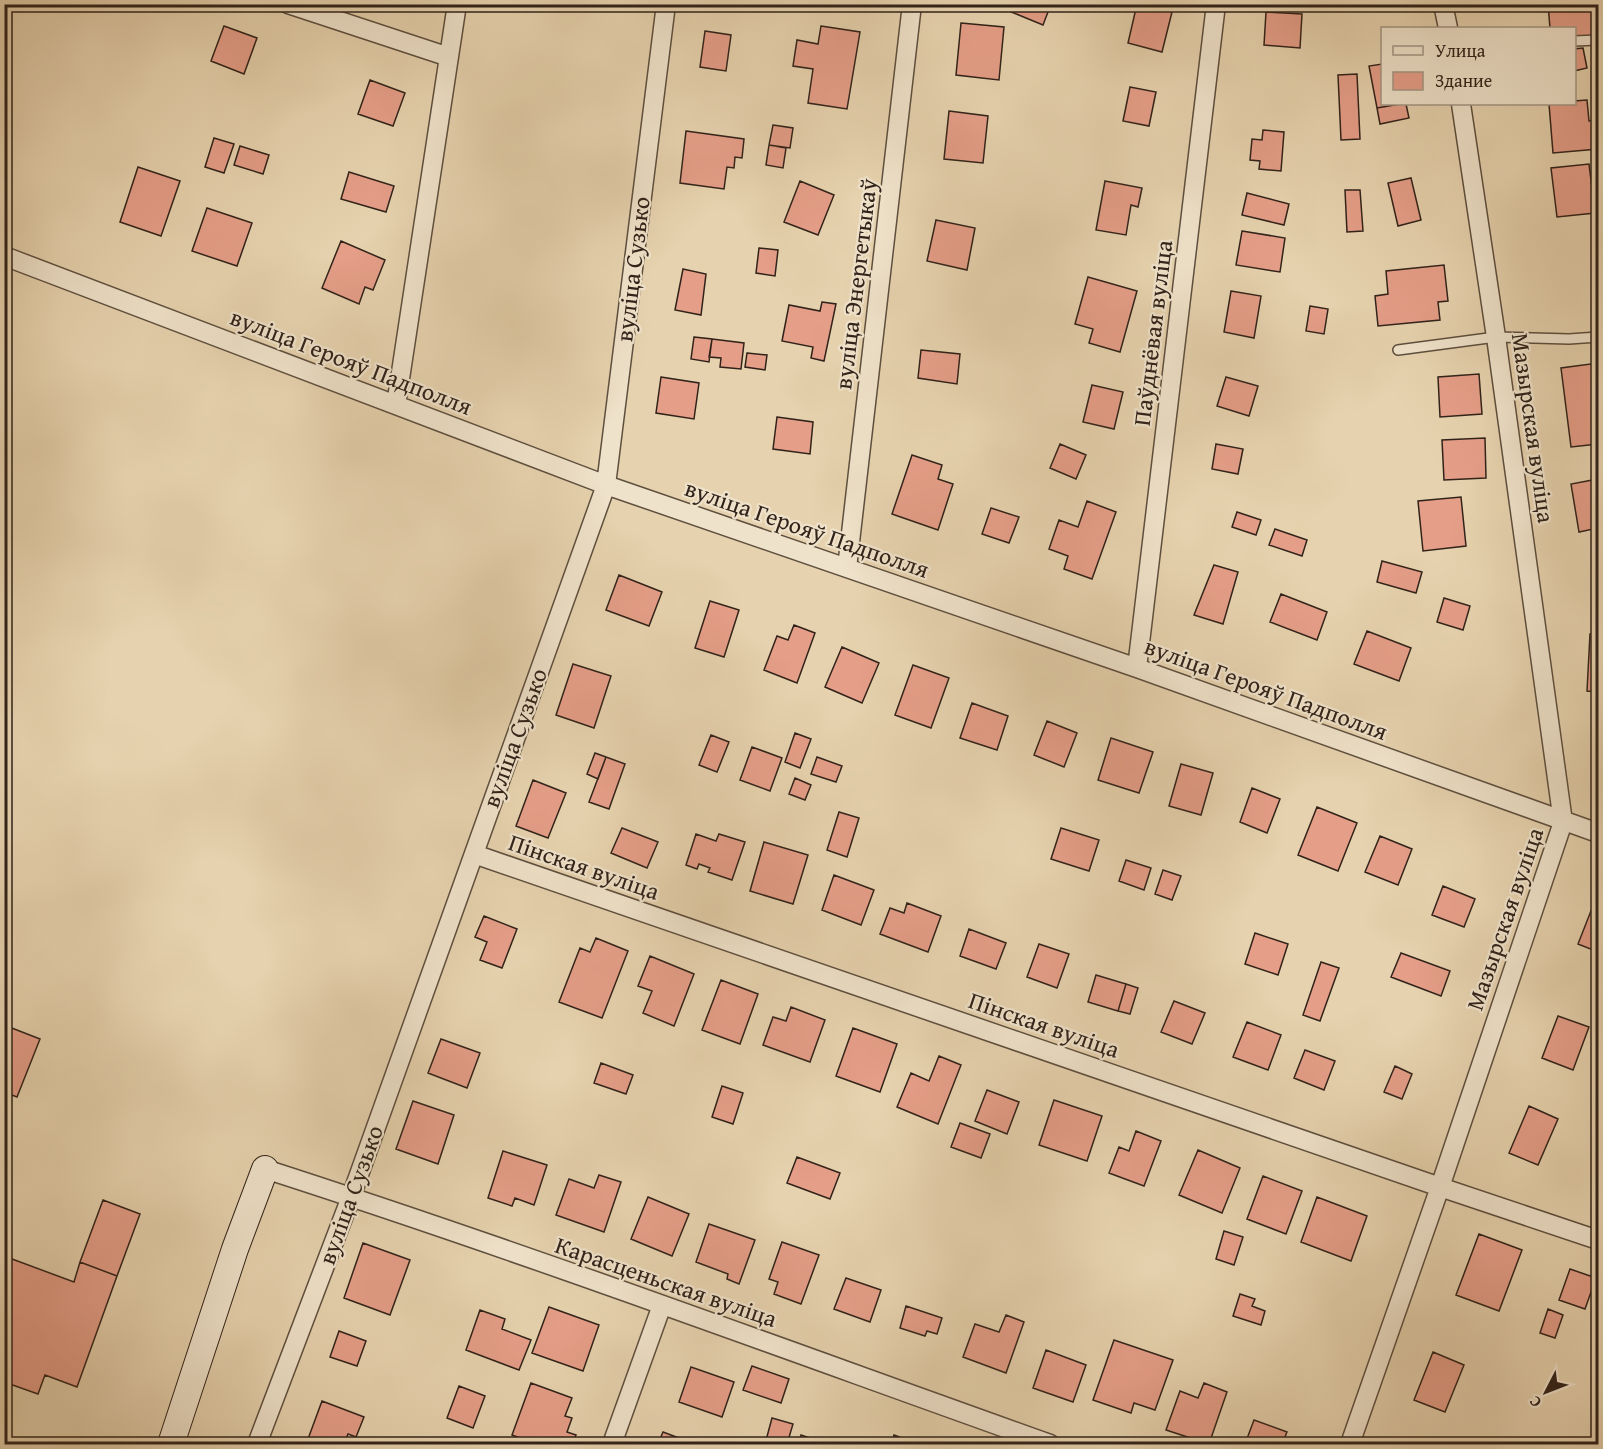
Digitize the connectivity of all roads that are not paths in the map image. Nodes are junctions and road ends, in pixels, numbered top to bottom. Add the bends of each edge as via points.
1 (288, 4) edge
2 (457, 4) edge
3 (666, 4) edge
4 (912, 4) edge
5 (1216, 4) edge
6 (1443, 4) edge
7 (1448, 27) edge
8 (1599, 40) edge
9 (1576, 41) edge
10 (449, 57) junction
11 (1461, 105) edge
12 (4, 256) edge
13 (1496, 337) junction
14 (1599, 337) edge
15 (1398, 350) dead end
16 (396, 405) junction
17 (606, 485) junction
18 (847, 568) junction
19 (1137, 668) junction
20 (1563, 822) junction
21 (1599, 833) edge
22 (474, 854) junction
23 (265, 1168) joint
24 (1440, 1187) junction
25 (351, 1197) junction
26 (1599, 1240) edge
27 (662, 1305) junction
28 (171, 1444) edge
29 (256, 1444) edge
30 (612, 1444) edge
31 (1050, 1444) edge
32 (1350, 1444) edge

1 - 10 street
2 - 10 street
3 - 17 street, вуліца Сузько
4 - 18 street, вуліца Энергетыкаў
5 - 19 street, Паўднёвая вуліца
6 - 7 street
8 - 9 lane
10 - 16 street
11 - 13 street, Мазырская вуліца
12 - 16 street, вуліца Герояў Падполля
13 - 14 lane
13 - 15 lane
13 - 20 street, Мазырская вуліца
16 - 17 street, вуліца Герояў Падполля
17 - 18 street, вуліца Герояў Падполля
17 - 22 street, вуліца Сузько
18 - 19 street, вуліца Герояў Падполля
19 - 20 street, вуліца Герояў Падполля
20 - 21 street, вуліца Герояў Падполля
20 - 24 street, Мазырская вуліца
22 - 24 street, Пінская вуліца
22 - 25 street, вуліца Сузько
23 - 25 street, Карасценьская вуліца
23 - 28 street via 234,1249
24 - 26 street, Пінская вуліца
24 - 32 street, Мазырская вуліца
25 - 27 street, Карасценьская вуліца
25 - 29 street, вуліца Сузько
27 - 30 street
27 - 31 street, Карасценьская вуліца

